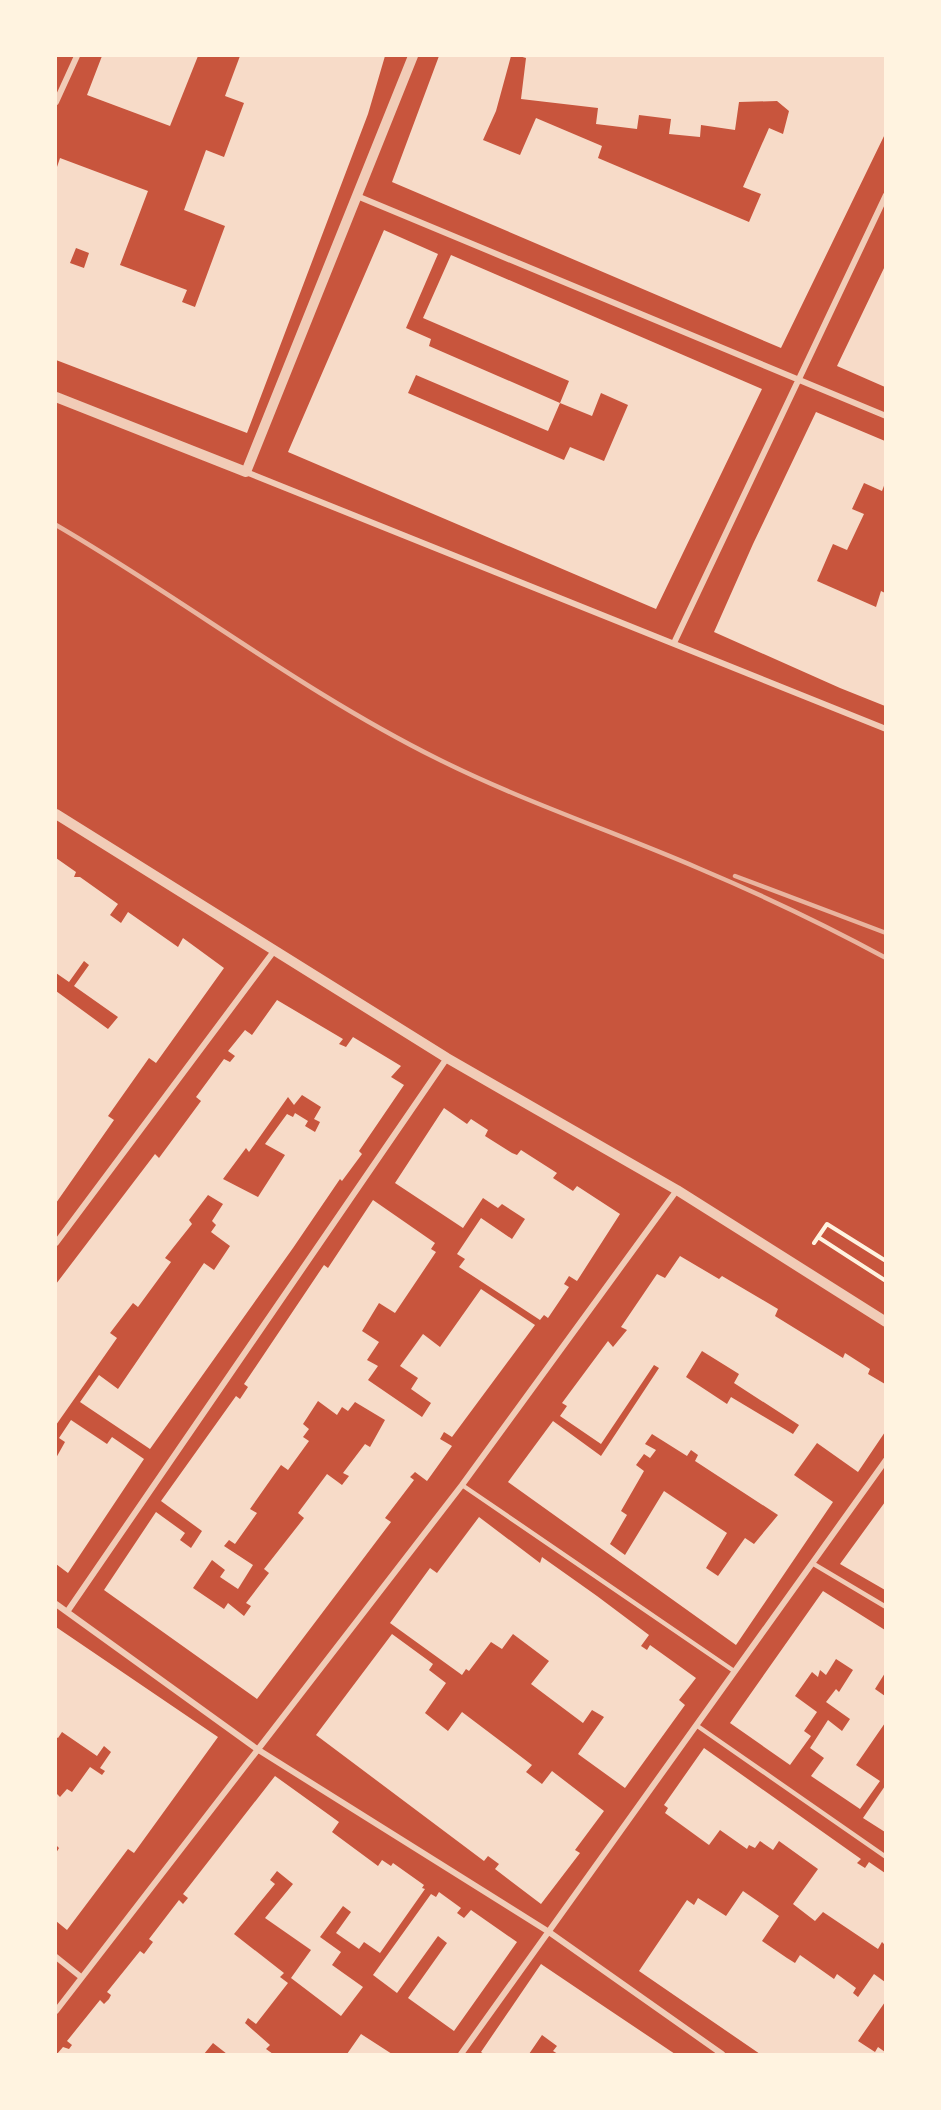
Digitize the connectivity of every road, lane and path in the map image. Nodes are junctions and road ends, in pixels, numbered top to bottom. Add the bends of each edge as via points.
1 (77, 56) edge
2 (413, 56) edge
3 (56, 102) edge
4 (885, 195) edge
5 (357, 196) junction
6 (799, 380) junction
7 (56, 397) edge
8 (885, 416) edge
9 (246, 472) junction
10 (674, 643) junction
11 (885, 729) edge
12 (56, 814) edge
13 (274, 951) junction
14 (447, 1058) junction
15 (677, 1190) junction
16 (826, 1224) dead end
17 (818, 1238) dead end
18 (56, 1243) edge
19 (885, 1261) edge
20 (885, 1281) edge
21 (885, 1322) edge
22 (885, 1460) edge
23 (462, 1485) junction
24 (812, 1563) junction
25 (56, 1604) edge
26 (885, 1607) edge
27 (67, 1612) junction
28 (735, 1671) junction
29 (696, 1725) junction
30 (256, 1749) junction
31 (885, 1857) edge
32 (549, 1932) junction
33 (56, 1958) edge
34 (81, 1977) junction
35 (56, 2011) edge
36 (461, 2055) edge
37 (722, 2055) edge

1 - 3 street
2 - 5 street
4 - 6 street
5 - 6 street
5 - 9 street
6 - 8 street
6 - 10 street
7 - 9 street
9 - 10 street
10 - 11 street
12 - 13 street
13 - 14 street
13 - 18 street
14 - 15 street
14 - 27 street
15 - 21 street
15 - 23 street
16 - 19 path
17 - 20 path
22 - 24 street
23 - 28 lane
23 - 30 street
24 - 26 lane
24 - 28 street
25 - 27 street
27 - 30 street
28 - 29 street
29 - 31 lane
29 - 32 street
30 - 32 street
30 - 34 street
32 - 36 street
32 - 37 street
33 - 34 street
34 - 35 street

